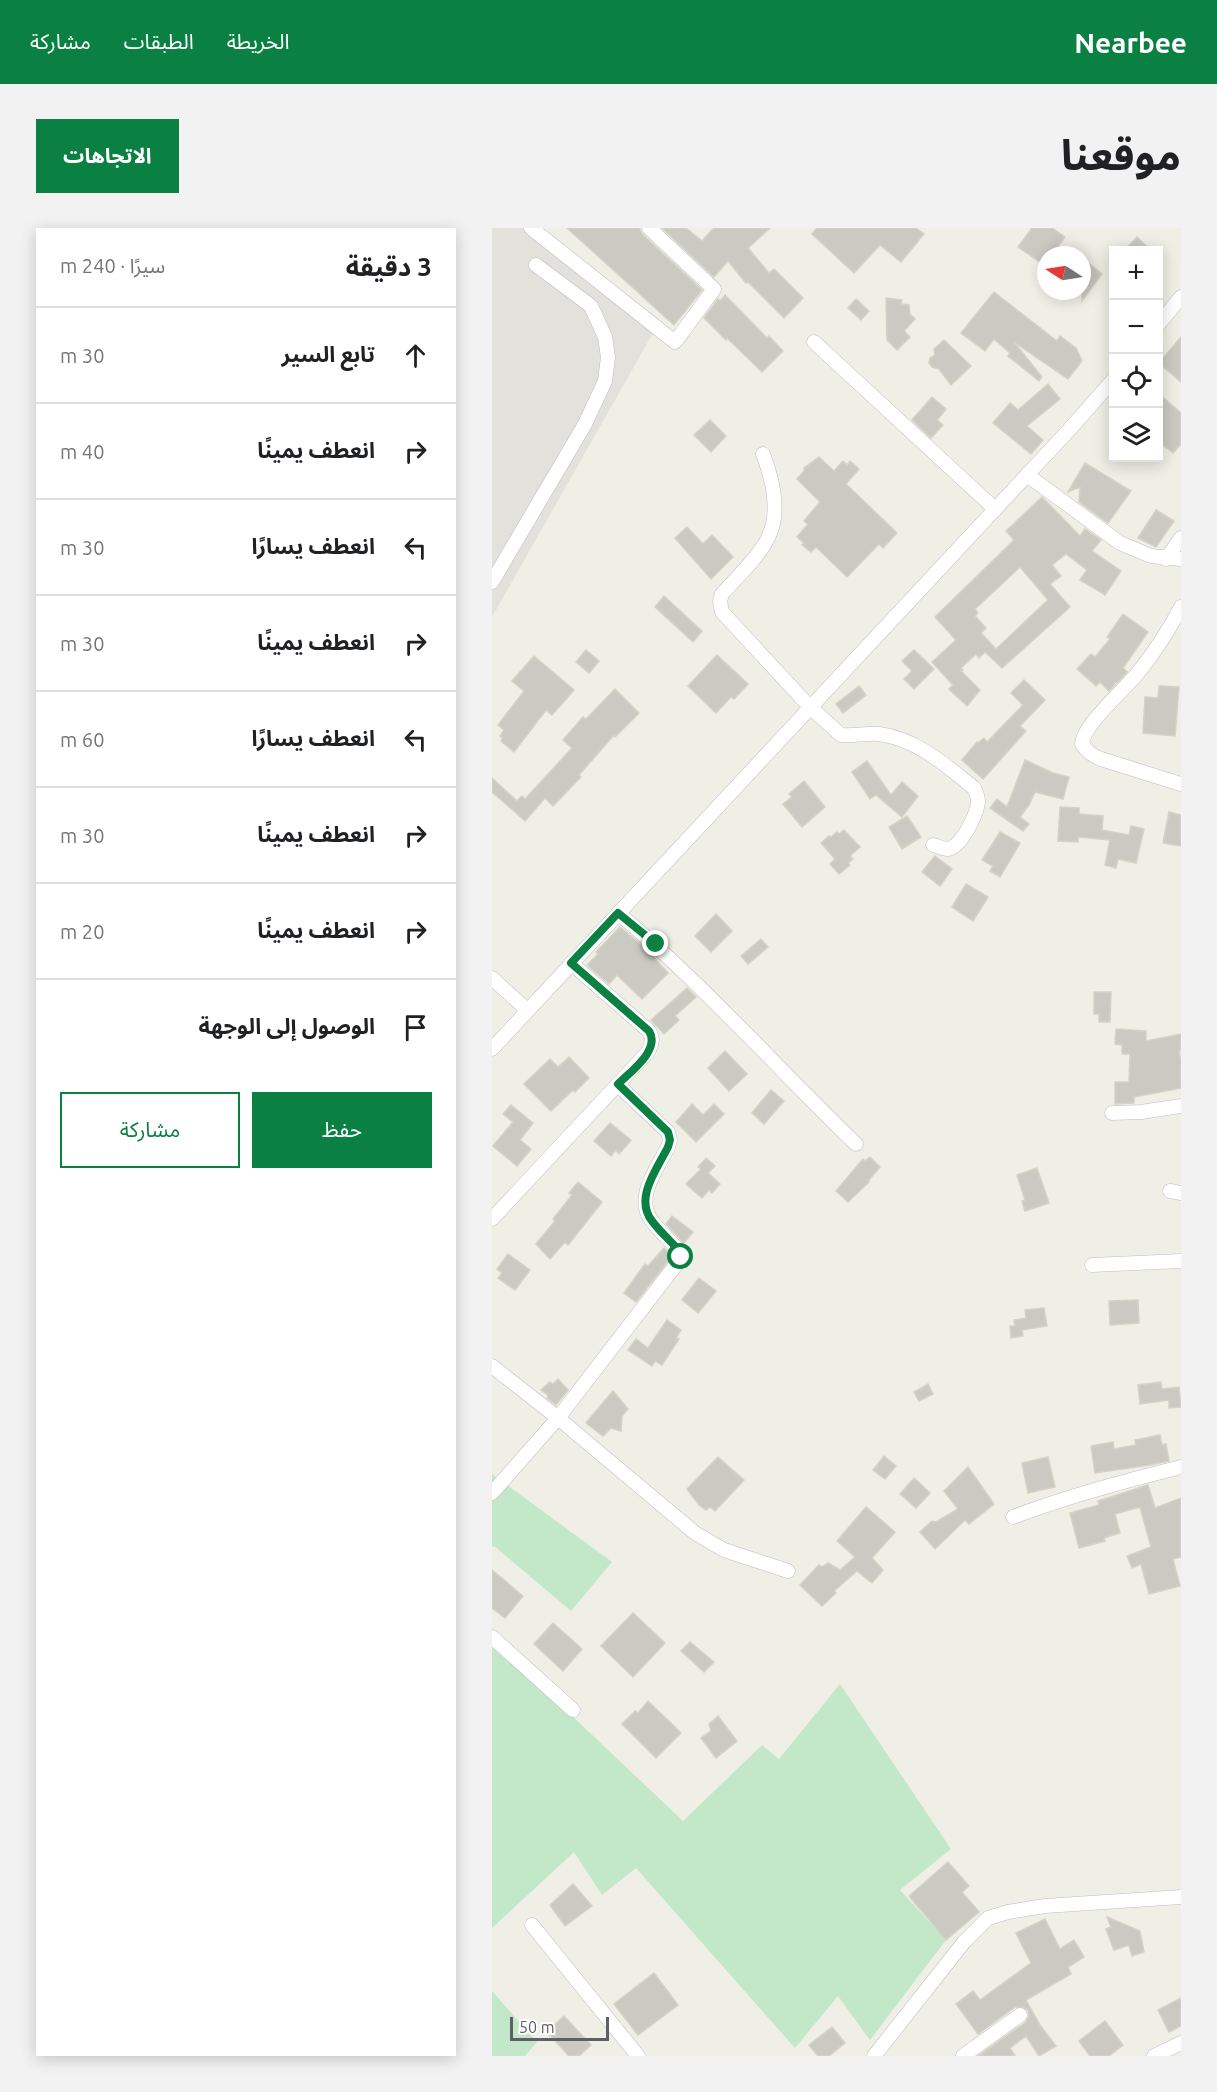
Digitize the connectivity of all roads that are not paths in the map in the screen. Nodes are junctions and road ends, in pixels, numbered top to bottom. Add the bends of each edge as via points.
1 (531, 228) edge
2 (649, 228) edge
3 (536, 265) dead end
4 (1181, 297) edge
5 (1163, 318) edge
6 (814, 342) dead end
7 (1109, 383) edge
8 (763, 454) dead end
9 (1027, 475) junction
10 (995, 509) junction
11 (1181, 538) edge
12 (1166, 559) junction
13 (1181, 559) edge
14 (492, 582) edge
15 (1181, 607) edge
16 (810, 707) junction
17 (1181, 784) edge
18 (933, 845) dead end
19 (618, 913) junction
20 (571, 963) junction
21 (492, 978) edge
22 (527, 1010) junction
23 (492, 1049) edge
24 (618, 1084) junction
25 (1181, 1106) edge
26 (1112, 1113) dead end
27 (856, 1144) dead end
28 (492, 1219) edge
29 (1181, 1261) edge
30 (1092, 1265) dead end
31 (492, 1365) edge
32 (558, 1418) junction
33 (1181, 1467) edge
34 (492, 1493) edge
35 (1013, 1517) dead end
36 (788, 1571) dead end
37 (492, 1638) edge
38 (573, 1710) dead end
39 (1181, 1897) edge
40 (532, 1924) dead end
41 (1020, 2015) dead end
42 (1181, 2043) edge
43 (638, 2056) edge
44 (874, 2056) edge
45 (963, 2056) edge
46 (1154, 2056) edge

1 - 2 street via 675,342 714,289
3 - 14 street via 591,306 605,337 605,381 585,424
4 - 5 street
6 - 10 street
7 - 9 street
8 - 16 street via 774,496 771,532 722,594 720,607
9 - 10 street
9 - 12 street via 1120,543
10 - 16 street
11 - 12 street
12 - 13 street
15 - 17 street via 1137,675 1086,731 1083,744 1091,755
16 - 18 street via 841,735 876,734 925,751 974,788 978,804 961,840 948,849
16 - 19 street
19 - 20 street
19 - 27 street via 696,982
20 - 22 street
20 - 24 street via 653,1037 647,1053
21 - 22 street
22 - 23 street
24 - 28 street
24 - 32 street via 668,1132 668,1147 645,1194 645,1209 681,1257
25 - 26 street
29 - 30 street
31 - 32 street
32 - 34 street
32 - 36 street via 695,1533 724,1550
33 - 35 street via 1112,1484
37 - 38 street
39 - 44 street via 1045,1906 988,1918 964,1942
40 - 43 street
41 - 45 street
42 - 46 street

